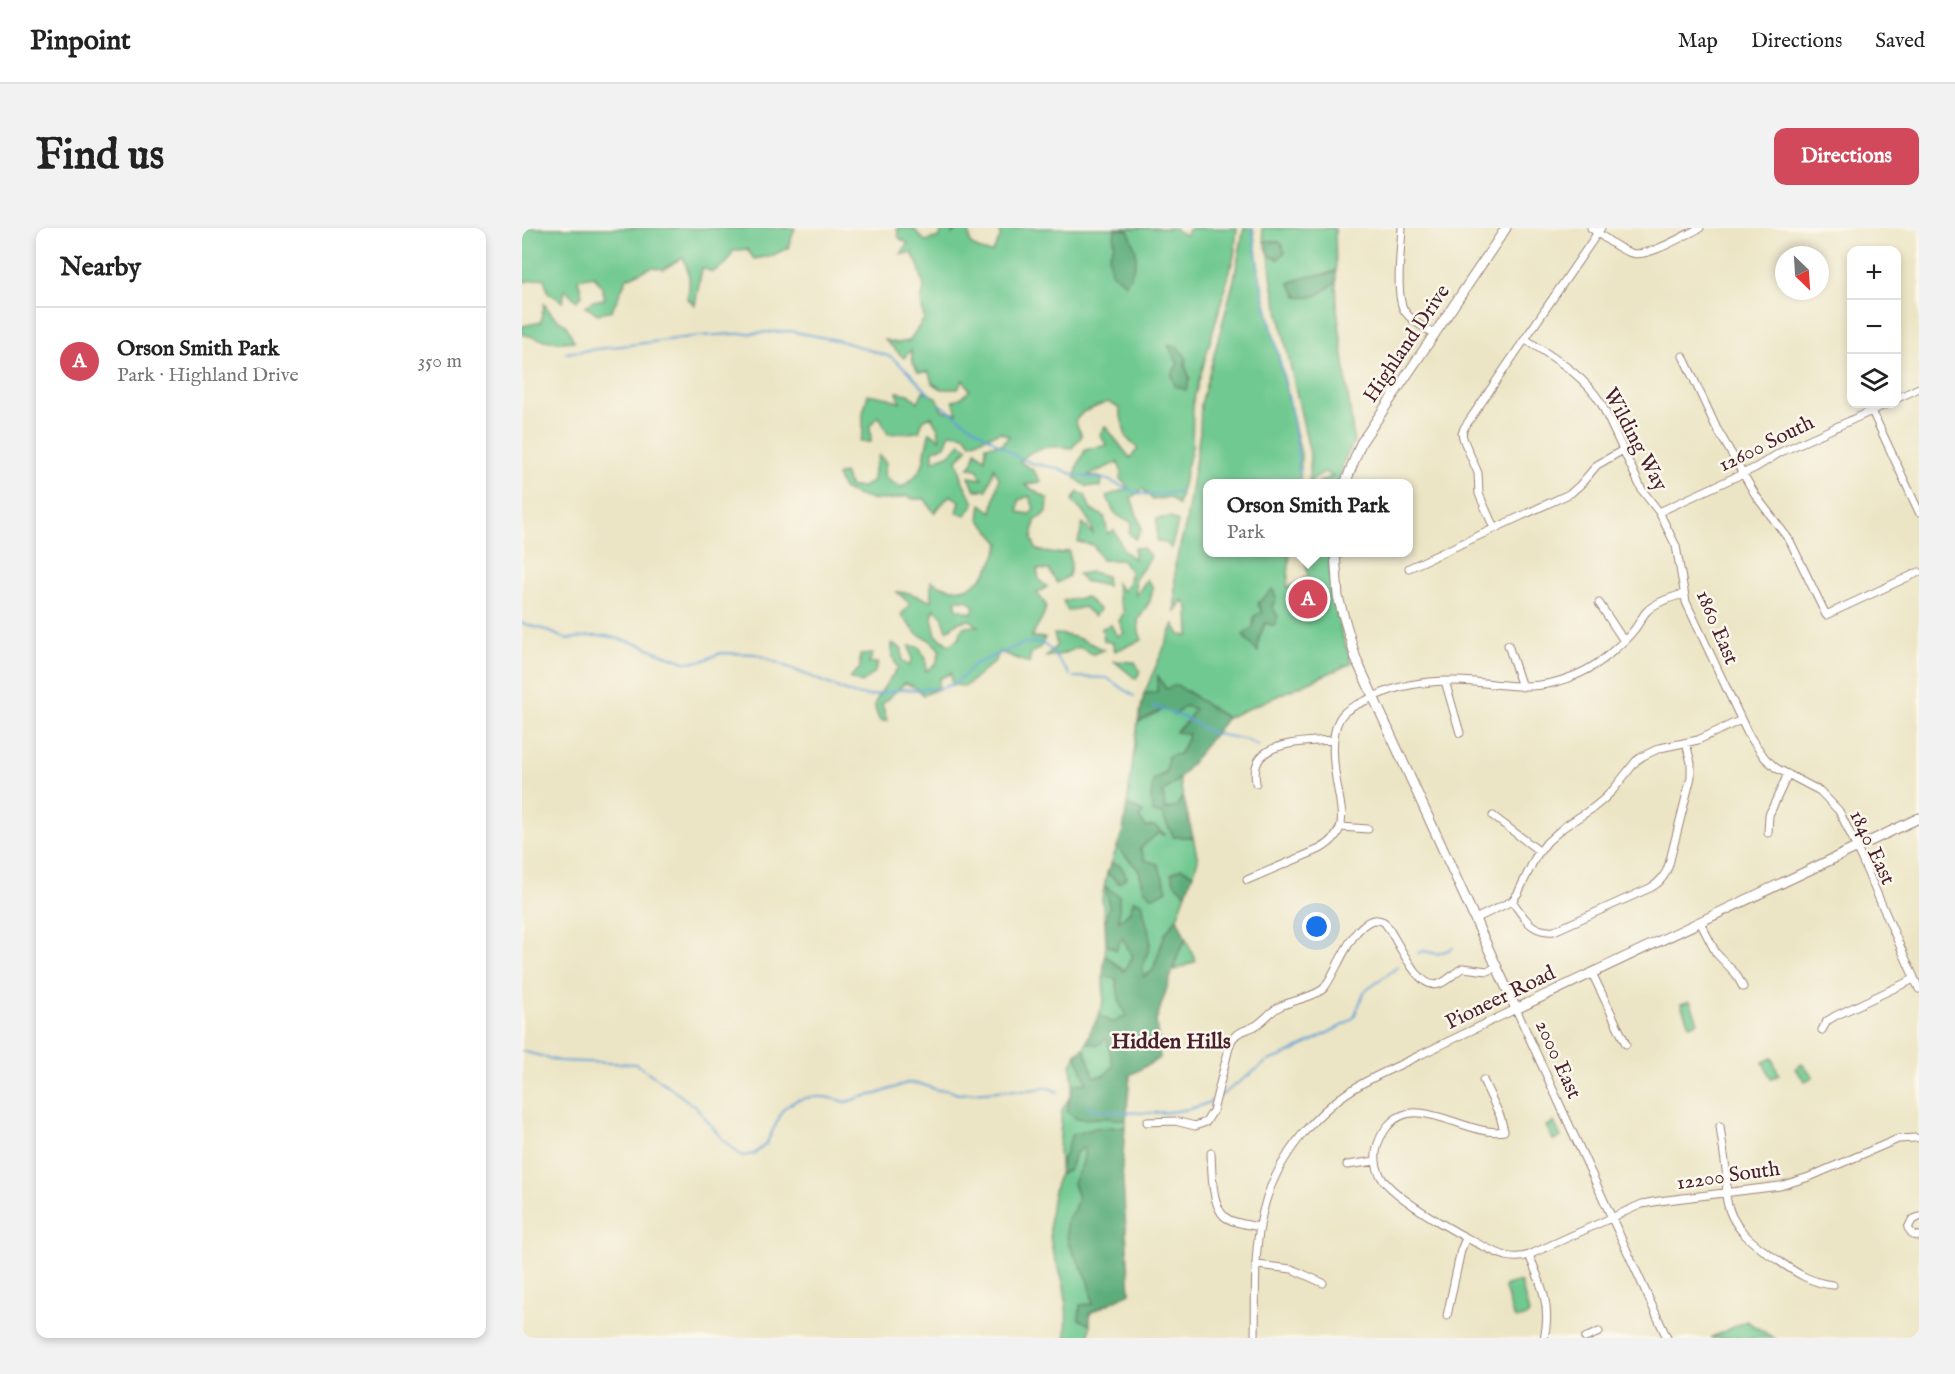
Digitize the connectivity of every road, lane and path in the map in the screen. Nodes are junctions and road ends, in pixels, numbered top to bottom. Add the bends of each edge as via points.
1 (1402, 228) edge
2 (1506, 228) edge
3 (1591, 228) edge
4 (1700, 228) edge
5 (1600, 230) edge
6 (1434, 333) junction
7 (1525, 339) junction
8 (1683, 356) dead end
9 (1919, 388) edge
10 (1901, 397) edge
11 (1878, 408) edge
12 (1872, 411) junction
13 (1623, 450) junction
14 (1743, 473) junction
15 (1348, 479) edge
16 (1659, 512) junction
17 (1919, 512) edge
18 (1494, 528) junction
19 (1335, 557) edge
20 (1409, 568) dead end
21 (1919, 572) edge
22 (1684, 594) junction
23 (1599, 603) dead end
24 (1624, 641) junction
25 (1508, 645) dead end
26 (1445, 681) junction
27 (1522, 687) junction
28 (1374, 697) junction
29 (1741, 720) junction
30 (1460, 733) dead end
31 (1333, 740) junction
32 (1686, 743) junction
33 (1788, 774) junction
34 (1256, 783) dead end
35 (1493, 816) dead end
36 (1919, 818) edge
37 (1341, 827) junction
38 (1368, 829) dead end
39 (1768, 833) dead end
40 (1856, 846) junction
41 (1539, 851) junction
42 (1247, 880) dead end
43 (1512, 901) junction
44 (1476, 919) junction
45 (1700, 922) junction
46 (1497, 967) junction
47 (1592, 973) junction
48 (1914, 979) junction
49 (1743, 987) dead end
50 (1919, 990) edge
51 (1516, 1009) junction
52 (1822, 1030) dead end
53 (1626, 1044) dead end
54 (1483, 1080) dead end
55 (1147, 1122) dead end
56 (1720, 1126) dead end
57 (1916, 1138) dead end
58 (1211, 1153) dead end
59 (1376, 1161) junction
60 (1347, 1165) dead end
61 (1726, 1193) junction
62 (1611, 1217) junction
63 (1919, 1217) edge
64 (1260, 1227) junction
65 (1919, 1236) edge
66 (1466, 1238) junction
67 (1529, 1255) junction
68 (1257, 1265) junction
69 (1323, 1283) dead end
70 (1833, 1286) dead end
71 (1447, 1316) dead end
72 (1599, 1332) dead end
73 (1255, 1338) edge
74 (1544, 1338) edge
75 (1585, 1338) edge
76 (1666, 1338) edge

1 - 6 street via 1399,290 1403,309
2 - 6 street, Highland Drive
3 - 5 street
4 - 5 street via 1641,254 1624,250
5 - 7 street
6 - 15 street, Highland Drive via 1361,443
7 - 13 street, Wilding Way via 1587,384 1601,403
7 - 18 street via 1462,434 1478,473 1479,494
8 - 14 street
9 - 10 street
11 - 12 street, 12600 South
12 - 14 street, 12600 South
12 - 17 street
13 - 16 street, Wilding Way via 1642,490
13 - 18 street via 1597,465 1571,493
14 - 16 street, 12600 South
14 - 21 street via 1790,541 1826,615
16 - 22 street, 1860 East via 1678,552
18 - 20 street
19 - 28 street via 1338,597 1356,659
22 - 24 street via 1652,607
22 - 29 street, 1860 East
23 - 24 street
24 - 27 street via 1577,675 1550,684
25 - 27 street
26 - 27 street
26 - 28 street via 1398,688
26 - 30 street
28 - 31 street via 1344,713
28 - 44 street, 2000 East
29 - 32 street
29 - 33 street, 1840 East via 1765,758
31 - 34 street via 1283,745 1266,752 1257,762
31 - 37 street
32 - 41 street via 1643,756 1604,800 1564,827
32 - 43 street via 1691,777 1669,864 1659,882 1554,931 1530,925
33 - 39 street via 1769,815
33 - 40 street, 1840 East via 1810,784 1830,800
35 - 41 street
36 - 40 street, Pioneer Road
37 - 38 street
37 - 42 street via 1325,846
40 - 45 street, Pioneer Road
40 - 48 street, 1840 East
41 - 43 street
43 - 44 street
44 - 46 street, 2000 East
45 - 47 street, Pioneer Road
45 - 49 street via 1716,953
46 - 51 street, 2000 East
46 - 55 street via 1488,971 1463,968 1442,983 1429,984 1413,968 1384,922 1372,919 1359,930 1323,990 1277,1008 1254,1026 1236,1033 1209,1119 1199,1126 1175,1121
47 - 51 street, Pioneer Road
47 - 53 street
48 - 50 street, 1840 East
48 - 52 street via 1835,1016
51 - 62 street, 2000 East
51 - 64 street, Pioneer Road via 1364,1083 1333,1103 1286,1158 1271,1187
54 - 59 street via 1504,1131 1409,1113 1384,1130
56 - 61 street
57 - 61 street, 12200 South via 1898,1139 1790,1184
58 - 64 street via 1215,1200 1221,1213 1230,1220
59 - 60 street
59 - 66 street via 1380,1175 1392,1190
61 - 62 street, 12200 South via 1651,1202
61 - 70 street via 1737,1226 1752,1243 1808,1279
62 - 67 street, 12200 South
62 - 76 street, 2000 East
63 - 65 street via 1908,1227 1913,1235
64 - 68 street, Pioneer Road
66 - 67 street via 1508,1256
66 - 71 street
67 - 74 street via 1546,1303
68 - 69 street via 1292,1269
68 - 73 street, Pioneer Road
72 - 75 street

